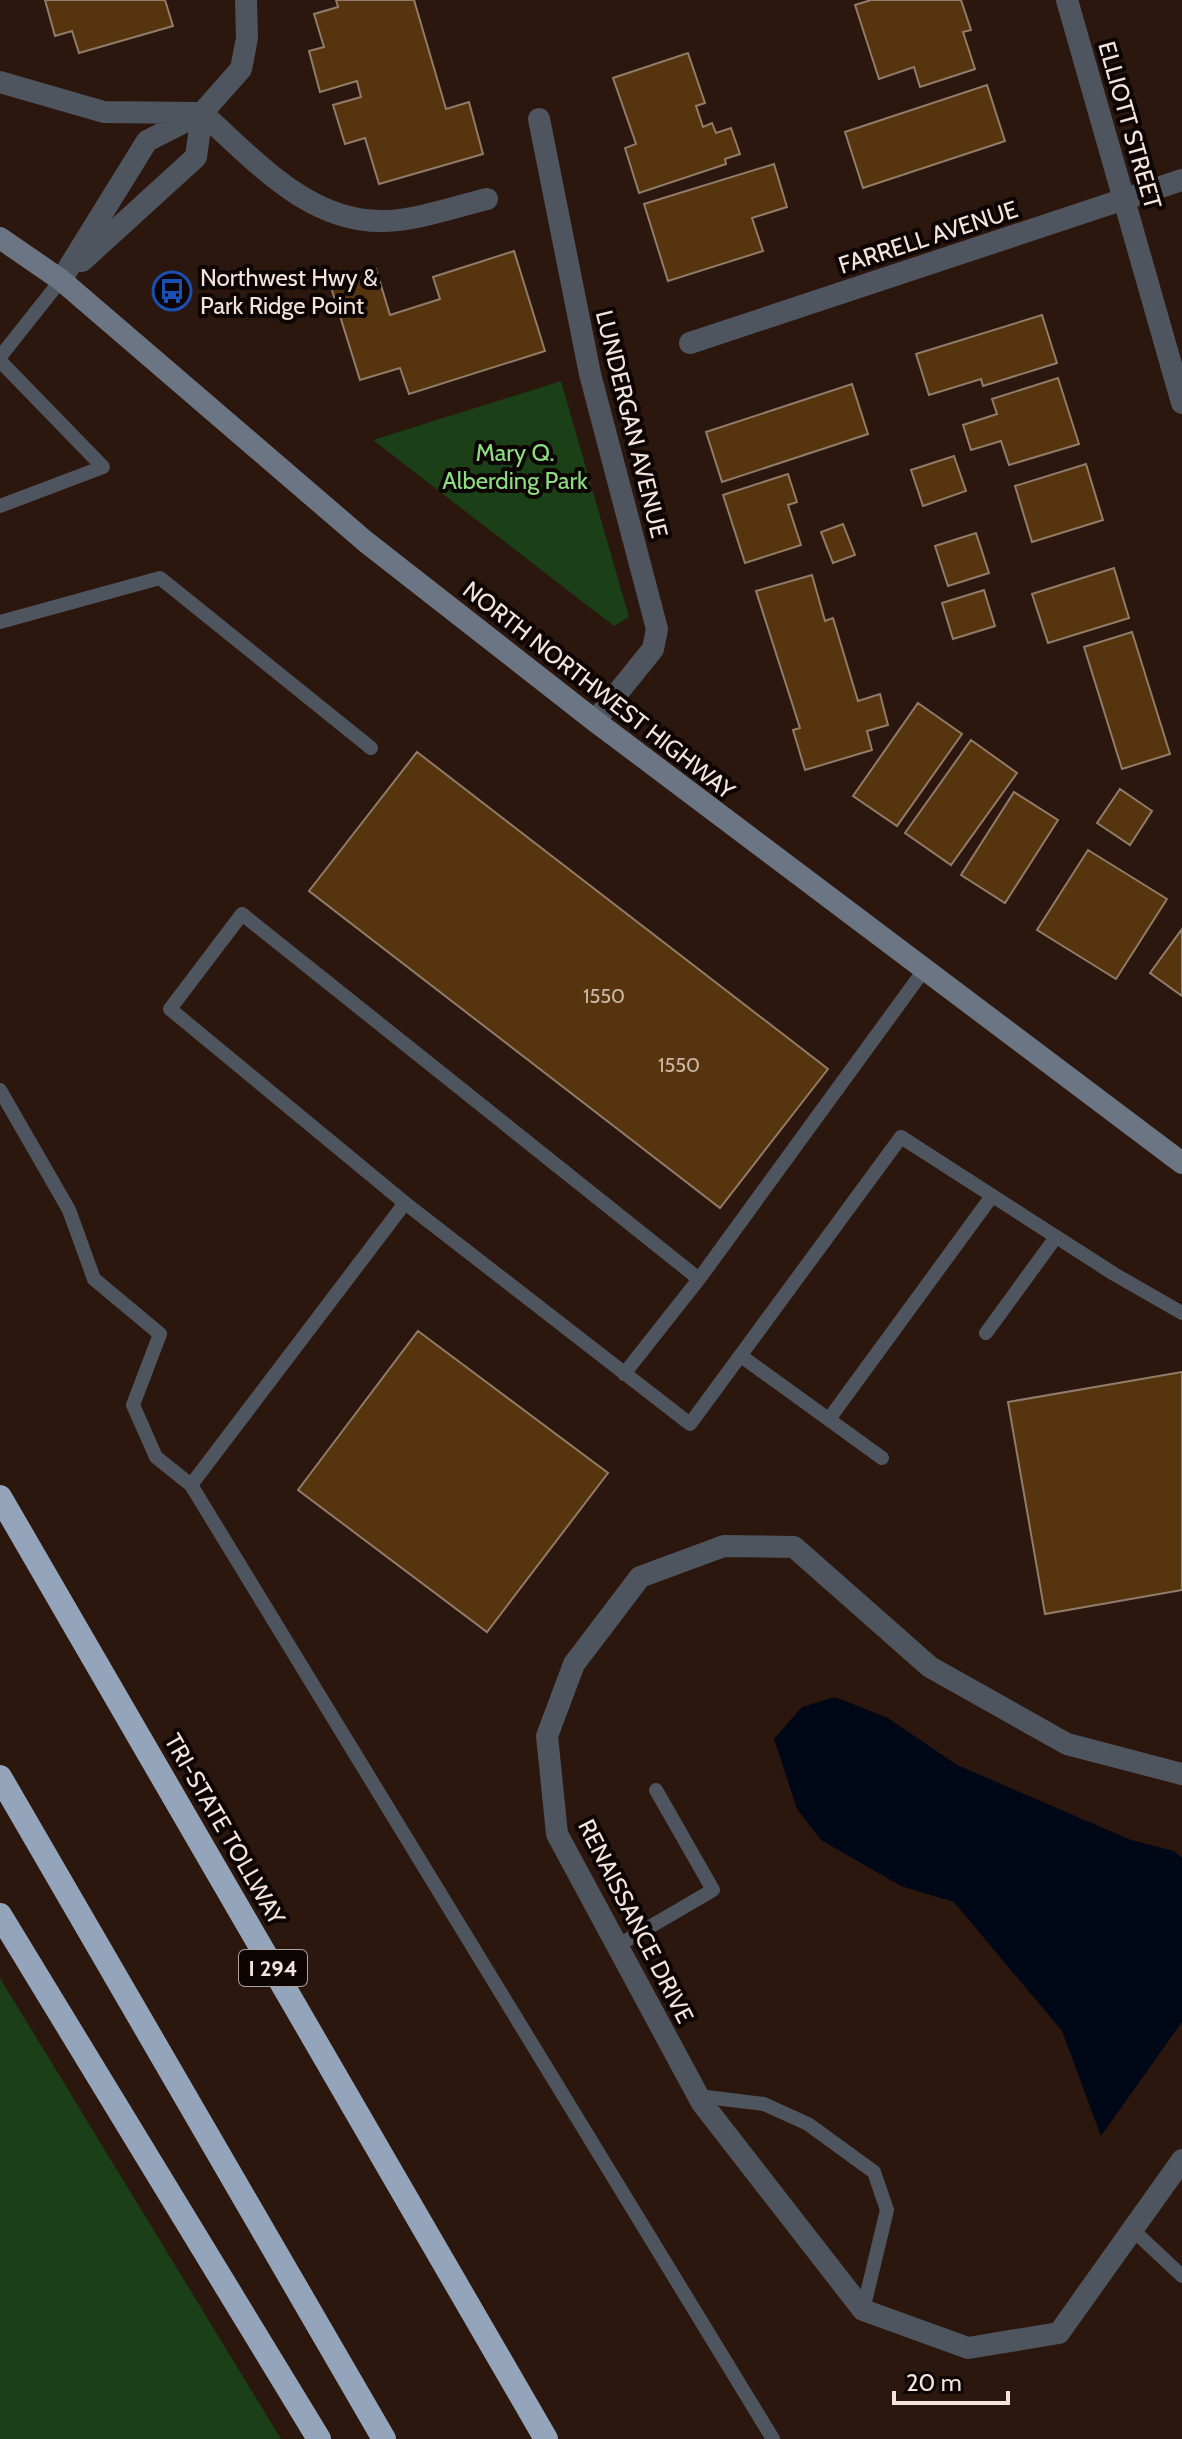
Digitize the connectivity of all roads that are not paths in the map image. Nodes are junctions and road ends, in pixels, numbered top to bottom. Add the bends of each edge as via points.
1 (246, 0) edge
2 (1067, 0) edge
3 (0, 82) edge
4 (202, 113) junction
5 (539, 119) dead end
6 (1182, 180) edge
7 (487, 199) dead end
8 (1124, 200) junction
9 (0, 238) edge
10 (61, 280) junction
11 (690, 343) dead end
12 (0, 359) edge
13 (1182, 403) edge
14 (0, 506) edge
15 (0, 622) edge
16 (595, 721) junction
17 (371, 748) dead end
18 (924, 970) junction
19 (0, 1090) edge
20 (1182, 1163) edge
21 (992, 1196) junction
22 (405, 1203) junction
23 (1056, 1237) junction
24 (699, 1279) junction
25 (1182, 1313) edge
26 (986, 1333) dead end
27 (741, 1356) junction
28 (624, 1374) junction
29 (829, 1419) junction
30 (882, 1458) dead end
31 (191, 1485) junction
32 (0, 1497) edge
33 (1182, 1774) edge
34 (0, 1777) edge
35 (656, 1790) dead end
36 (0, 1915) edge
37 (617, 1946) junction
38 (698, 2096) junction
39 (1182, 2160) edge
40 (1133, 2230) junction
41 (1182, 2276) edge
42 (863, 2310) junction
43 (319, 2439) edge
44 (384, 2439) edge
45 (546, 2439) edge
46 (773, 2439) edge

1 - 4 street via 241,69
2 - 8 street, ELLIOTT STREET
3 - 4 street via 104,112
4 - 7 street via 296,196 343,216 384,221
4 - 10 street via 147,141
4 - 10 street via 196,157
5 - 16 street, LUNDERGAN AVENUE via 590,374 657,629 653,649
6 - 8 street, FARRELL AVENUE
8 - 11 street, FARRELL AVENUE
8 - 13 street, ELLIOTT STREET
9 - 10 main road, NORTH NORTHWEST HIGHWAY
10 - 12 lane
10 - 16 main road, NORTH NORTHWEST HIGHWAY via 366,542
12 - 14 lane via 103,467
15 - 17 lane via 160,578
16 - 18 main road, NORTH NORTHWEST HIGHWAY
18 - 20 main road, NORTH NORTHWEST HIGHWAY
18 - 24 lane
19 - 31 lane via 69,1210 94,1279 160,1334 133,1405 156,1457
21 - 23 lane
21 - 27 lane via 901,1137
21 - 29 lane
22 - 24 lane via 170,1009 242,914
22 - 28 lane
22 - 31 lane
23 - 25 lane
23 - 26 lane
24 - 28 lane
27 - 28 lane via 690,1424
27 - 29 lane
29 - 30 lane
31 - 46 lane
32 - 45 highway, TRI-STATE TOLLWAY / I 294
33 - 37 street, RENAISSANCE DRIVE via 1067,1744 930,1667 794,1547 724,1546 640,1577 574,1664 547,1736 557,1834
34 - 44 highway
35 - 37 lane via 713,1890
36 - 43 highway
37 - 38 street, RENAISSANCE DRIVE
38 - 42 street, RENAISSANCE DRIVE
38 - 42 lane via 764,2104 808,2124 874,2172 887,2210
39 - 40 street
40 - 41 lane
40 - 42 street via 1059,2333 968,2348

